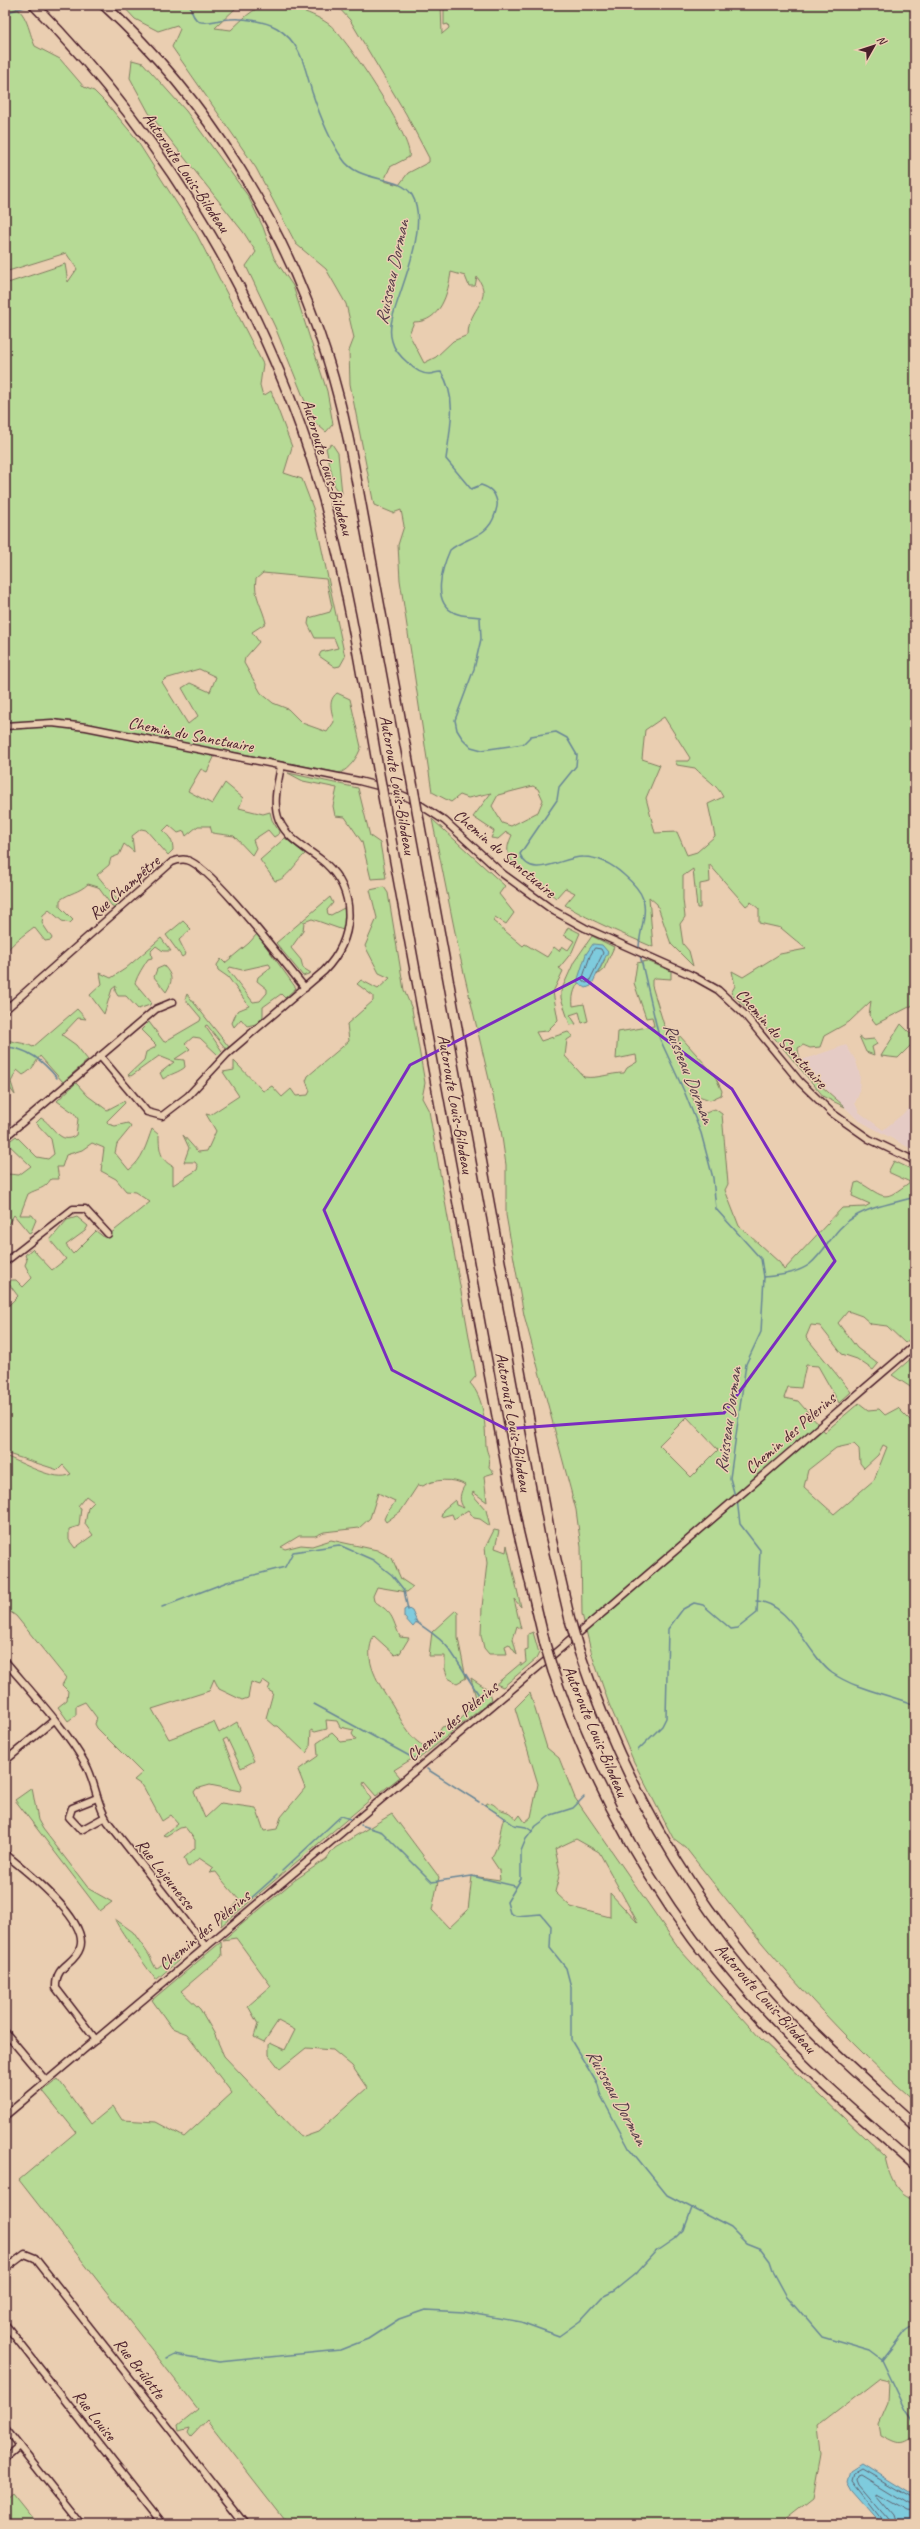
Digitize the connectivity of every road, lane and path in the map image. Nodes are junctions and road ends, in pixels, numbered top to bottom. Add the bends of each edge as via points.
1 (34, 5) edge
2 (106, 7) edge
3 (5, 726) edge
4 (281, 766) junction
5 (305, 988) junction
6 (172, 1002) dead end
7 (5, 1010) edge
8 (100, 1056) junction
9 (5, 1137) edge
10 (915, 1161) edge
11 (108, 1234) dead end
12 (5, 1262) edge
13 (915, 1345) edge
14 (6, 1664) edge
15 (53, 1721) junction
16 (5, 1761) edge
17 (97, 1798) junction
18 (105, 1817) junction
19 (5, 1854) edge
20 (206, 1947) junction
21 (5, 2032) edge
22 (96, 2040) junction
23 (46, 2081) junction
24 (5, 2116) edge
25 (915, 2124) edge
26 (915, 2165) edge
27 (5, 2269) edge
28 (5, 2324) edge
29 (5, 2428) edge
30 (19, 2446) junction
31 (5, 2458) edge
32 (160, 2523) edge
33 (81, 2524) edge
34 (245, 2524) edge

1 - 26 highway, Autoroute Louis-Bilodeau, bridge via 114,95 174,176 227,263 268,346 305,441 331,527 347,596 518,1530 545,1644 577,1735 610,1805 650,1876 693,1940 738,1996 779,2040
2 - 25 highway, Autoroute Louis-Bilodeau, bridge via 173,77 221,141 275,230 312,315 332,372 348,436 548,1523 570,1620 607,1728 634,1788 672,1854 705,1904 747,1959 790,2008
3 - 4 street, Chemin du Sanctuaire via 40,723 76,726
4 - 5 street via 276,802 279,820 292,838 336,875 346,896 349,911 348,927 341,949
4 - 10 street, Chemin du Sanctuaire via 368,783 411,799 447,823 503,874 542,904 581,927 693,976 724,995 745,1014 800,1082 832,1113 869,1139
5 - 7 street, Rue Champêtre via 219,886 191,862 181,859 172,862
5 - 8 street via 232,1050 188,1096 162,1116 147,1112
6 - 8 street via 156,1009
8 - 9 street
11 - 12 street via 85,1210 73,1208
13 - 20 street, Chemin des Pèlerins
14 - 15 street, Rue Lajeunesse
15 - 16 street
15 - 17 street, Rue Lajeunesse via 86,1766
17 - 18 street, Rue Lajeunesse
17 - 18 street via 72,1808 69,1817 82,1830
18 - 20 street, Rue Lajeunesse
19 - 22 street via 44,1887 78,1930 81,1938 80,1948 60,1970 56,1988
20 - 22 street, Chemin des Pèlerins
21 - 23 street
22 - 23 street, Chemin des Pèlerins
23 - 24 street, Chemin des Pèlerins
27 - 34 street, Rue Brûlotte via 25,2254 35,2258
28 - 32 street, Rue Louise
29 - 30 street
30 - 31 street
30 - 33 street

